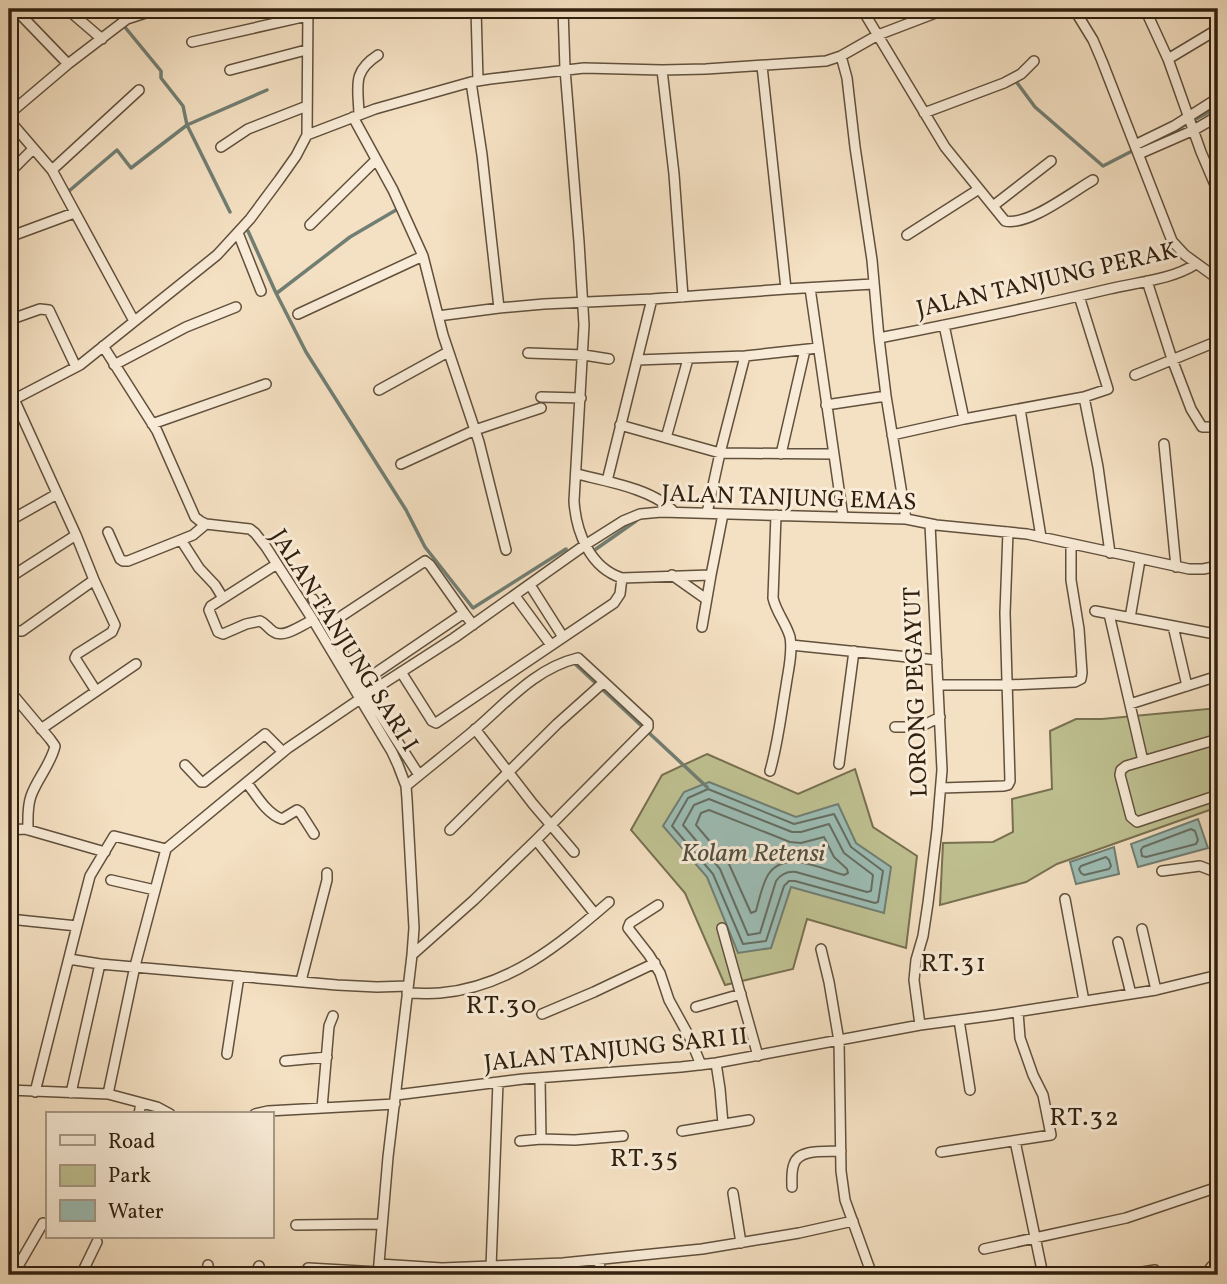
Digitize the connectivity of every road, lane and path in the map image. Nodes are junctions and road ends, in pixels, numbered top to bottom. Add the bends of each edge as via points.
1 (16, 9) edge
2 (67, 9) edge
3 (158, 9) edge
4 (476, 9) edge
5 (563, 9) edge
6 (863, 9) edge
7 (946, 9) edge
8 (1074, 9) edge
9 (1145, 9) edge
10 (307, 12) edge
11 (9, 16) edge
12 (1218, 29) edge
13 (878, 35) junction
14 (102, 38) junction
15 (192, 42) dead end
16 (306, 50) junction
17 (378, 55) dead end
18 (841, 56) junction
19 (1168, 59) junction
20 (1034, 61) dead end
21 (68, 64) junction
22 (762, 66) junction
23 (565, 69) junction
24 (230, 70) dead end
25 (662, 70) junction
26 (475, 81) junction
27 (139, 90) dead end
28 (1218, 98) edge
29 (307, 106) junction
30 (924, 113) junction
31 (9, 114) edge
32 (356, 115) junction
33 (1218, 116) edge
34 (9, 120) edge
35 (1191, 123) junction
36 (307, 135) junction
37 (221, 147) dead end
38 (33, 149) junction
39 (1137, 150) junction
40 (376, 160) junction
41 (1051, 161) dead end
42 (52, 170) junction
43 (9, 173) edge
44 (1093, 180) dead end
45 (979, 189) junction
46 (1218, 192) edge
47 (993, 205) junction
48 (74, 212) junction
49 (310, 225) dead end
50 (238, 233) junction
51 (907, 235) dead end
52 (9, 237) edge
53 (423, 256) junction
54 (1196, 264) junction
55 (1218, 279) edge
56 (1147, 281) junction
57 (873, 284) junction
58 (810, 288) junction
59 (786, 289) junction
60 (261, 291) dead end
61 (1079, 296) junction
62 (683, 297) junction
63 (652, 299) junction
64 (583, 302) junction
65 (236, 307) dead end
66 (499, 308) junction
67 (298, 314) dead end
68 (438, 316) junction
69 (9, 320) edge
70 (134, 321) junction
71 (944, 325) junction
72 (879, 338) junction
73 (1218, 341) edge
74 (103, 346) junction
75 (818, 348) junction
76 (804, 350) junction
77 (448, 352) junction
78 (528, 353) dead end
79 (584, 355) junction
80 (745, 356) junction
81 (609, 359) dead end
82 (688, 359) junction
83 (1172, 359) junction
84 (637, 360) junction
85 (114, 365) junction
86 (76, 367) junction
87 (1135, 374) dead end
88 (266, 384) dead end
89 (379, 390) dead end
90 (886, 396) junction
91 (541, 397) dead end
92 (1084, 397) junction
93 (581, 398) junction
94 (12, 401) edge
95 (826, 405) junction
96 (541, 408) dead end
97 (1020, 409) junction
98 (964, 419) junction
99 (152, 424) junction
100 (620, 425) junction
101 (1218, 426) edge
102 (475, 429) junction
103 (892, 435) junction
104 (666, 438) junction
105 (1164, 444) dead end
106 (720, 453) junction
107 (781, 454) junction
108 (833, 454) junction
109 (401, 464) dead end
110 (577, 474) junction
111 (607, 481) junction
112 (57, 494) junction
113 (674, 512) junction
114 (708, 513) junction
115 (723, 514) junction
116 (776, 515) junction
117 (843, 517) junction
118 (906, 519) junction
119 (9, 520) edge
120 (206, 524) junction
121 (930, 524) junction
122 (108, 532) dead end
123 (1008, 532) junction
124 (76, 535) junction
125 (1041, 537) junction
126 (181, 540) junction
127 (1071, 544) junction
128 (586, 545) junction
129 (506, 550) dead end
130 (1110, 553) junction
131 (1140, 560) junction
132 (277, 564) junction
133 (1218, 566) edge
134 (1176, 567) junction
135 (672, 575) junction
136 (710, 575) junction
137 (9, 578) edge
138 (622, 578) junction
139 (94, 580) junction
140 (522, 590) junction
141 (223, 598) junction
142 (313, 599) dead end
143 (706, 599) junction
144 (1095, 611) dead end
145 (464, 614) junction
146 (1110, 614) junction
147 (1130, 618) junction
148 (313, 620) junction
149 (9, 623) edge
150 (328, 625) junction
151 (473, 625) junction
152 (1172, 626) junction
153 (702, 627) dead end
154 (1215, 634) dead end
155 (558, 641) junction
156 (791, 645) junction
157 (854, 651) junction
158 (937, 660) junction
159 (136, 664) dead end
160 (401, 672) junction
161 (1218, 676) edge
162 (357, 685) junction
163 (600, 685) junction
164 (939, 685) junction
165 (1007, 685) junction
166 (1187, 686) junction
167 (96, 691) junction
168 (10, 692) edge
169 (363, 696) junction
170 (1130, 704) junction
171 (940, 717) junction
172 (895, 727) dead end
173 (41, 729) junction
174 (475, 729) junction
175 (1218, 739) edge
176 (283, 752) junction
177 (1143, 761) junction
178 (839, 764) dead end
179 (185, 765) dead end
180 (770, 771) dead end
181 (509, 772) junction
182 (419, 775) junction
183 (247, 783) junction
184 (406, 786) junction
185 (941, 788) junction
186 (1218, 796) edge
187 (552, 825) junction
188 (9, 830) edge
189 (28, 830) junction
190 (450, 830) dead end
191 (314, 834) dead end
192 (536, 841) junction
193 (166, 849) junction
194 (105, 852) junction
195 (574, 852) dead end
196 (1162, 871) dead end
197 (327, 873) dead end
198 (1218, 873) edge
199 (111, 880) dead end
200 (155, 890) junction
201 (1065, 899) dead end
202 (610, 902) dead end
203 (658, 905) dead end
204 (595, 914) junction
205 (9, 919) edge
206 (76, 926) junction
207 (722, 928) dead end
208 (1142, 929) dead end
209 (1118, 942) dead end
210 (821, 949) dead end
211 (412, 956) junction
212 (69, 959) junction
213 (655, 963) junction
214 (100, 964) junction
215 (135, 966) junction
216 (1218, 975) edge
217 (239, 976) junction
218 (300, 981) junction
219 (407, 989) junction
220 (1156, 990) junction
221 (741, 994) junction
222 (1131, 994) junction
223 (1084, 1001) junction
224 (696, 1007) dead end
225 (1018, 1012) junction
226 (542, 1014) dead end
227 (333, 1016) dead end
228 (959, 1020) junction
229 (920, 1025) junction
230 (839, 1041) junction
231 (227, 1054) dead end
232 (758, 1056) junction
233 (327, 1058) junction
234 (285, 1061) dead end
235 (716, 1063) junction
236 (701, 1065) junction
237 (540, 1078) junction
238 (498, 1082) junction
239 (9, 1090) edge
240 (970, 1090) dead end
241 (35, 1092) junction
242 (71, 1093) junction
243 (108, 1094) junction
244 (396, 1100) junction
245 (141, 1103) junction
246 (322, 1108) junction
247 (139, 1112) edge
248 (166, 1112) edge
249 (264, 1112) edge
250 (749, 1120) dead end
251 (723, 1124) junction
252 (682, 1131) dead end
253 (623, 1136) dead end
254 (541, 1139) junction
255 (520, 1141) dead end
256 (1015, 1141) junction
257 (841, 1151) junction
258 (941, 1152) dead end
259 (792, 1187) dead end
260 (1218, 1187) edge
261 (733, 1193) dead end
262 (853, 1221) junction
263 (43, 1223) dead end
264 (382, 1224) junction
265 (296, 1225) dead end
266 (1035, 1238) junction
267 (97, 1242) dead end
268 (741, 1243) junction
269 (984, 1249) dead end
270 (598, 1260) junction
271 (1218, 1261) edge
272 (563, 1264) junction
273 (491, 1267) junction
274 (308, 1268) dead end
275 (378, 1270) edge
276 (1155, 1270) dead end
277 (13, 1275) edge
278 (80, 1275) edge
279 (562, 1275) edge
280 (601, 1275) edge
281 (872, 1275) edge
282 (1043, 1275) edge
283 (1124, 1275) edge
284 (1205, 1275) edge

1 - 11 street
1 - 21 street
2 - 14 street
3 - 14 street via 127,19
4 - 26 street
5 - 23 street
6 - 13 street
7 - 13 street
8 - 39 street via 1093,40
9 - 19 street
10 - 15 street
10 - 16 street
12 - 19 street
13 - 18 street
13 - 30 street
14 - 21 street
16 - 24 street
16 - 29 street
17 - 32 street via 360,72
18 - 22 street via 809,64
18 - 57 street via 848,78
19 - 35 street
20 - 30 street via 1017,76
21 - 31 street
22 - 25 street
22 - 59 street
23 - 25 street
23 - 26 street
23 - 64 street
25 - 62 street
26 - 32 street
26 - 66 street
27 - 42 street
28 - 35 street
29 - 36 street
29 - 37 street via 248,129
30 - 45 street
32 - 36 street
32 - 40 street
33 - 35 street
34 - 38 street
35 - 39 street
35 - 46 street
36 - 50 street
38 - 42 street
38 - 43 street
39 - 54 street via 1167,232
40 - 49 street
40 - 53 street
41 - 47 street
42 - 48 street
44 - 47 street via 1018,221 1005,221
45 - 47 street
45 - 51 street
48 - 52 street
48 - 70 street
50 - 60 street
50 - 70 street
53 - 67 street
53 - 68 street
54 - 55 street, JALAN TANJUNG PERAK
54 - 56 street, JALAN TANJUNG PERAK
56 - 61 street, JALAN TANJUNG PERAK
56 - 83 street
57 - 58 street
57 - 72 street
58 - 59 street
58 - 75 street
59 - 62 street
61 - 71 street, JALAN TANJUNG PERAK
61 - 92 street via 1108,389
62 - 63 street
63 - 64 street
63 - 84 street
64 - 66 street
64 - 79 street
65 - 85 street
66 - 68 street
68 - 77 street
69 - 86 street via 49,310
70 - 74 street
71 - 72 street, JALAN TANJUNG PERAK
71 - 98 street
72 - 90 street
73 - 83 street
74 - 85 street
74 - 86 street
75 - 76 street
75 - 95 street
76 - 80 street
76 - 107 street
77 - 89 street
77 - 102 street
78 - 79 street
79 - 81 street
79 - 93 street
80 - 82 street
80 - 106 street
82 - 84 street
82 - 104 street
83 - 87 street
83 - 101 street via 1199,425
84 - 100 street
85 - 99 street
86 - 94 street
88 - 99 street
90 - 95 street
90 - 103 street
91 - 93 street
92 - 97 street
92 - 130 street
93 - 110 street
94 - 112 street
95 - 108 street
96 - 102 street
97 - 98 street
97 - 125 street
98 - 103 street
99 - 120 street via 192,512
100 - 104 street
100 - 111 street
102 - 109 street
102 - 129 street
103 - 118 street
104 - 106 street
105 - 134 street
106 - 107 street
106 - 114 street
107 - 108 street
108 - 117 street
110 - 111 street
110 - 128 street via 575,509
111 - 113 street via 655,498
112 - 119 street
112 - 124 street
113 - 114 street, JALAN TANJUNG EMAS
113 - 128 street, JALAN TANJUNG EMAS via 635,516
114 - 115 street, JALAN TANJUNG EMAS
115 - 116 street, JALAN TANJUNG EMAS
115 - 136 street
116 - 117 street, JALAN TANJUNG EMAS
116 - 156 street via 773,598
117 - 118 street, JALAN TANJUNG EMAS
118 - 121 street, JALAN TANJUNG EMAS
120 - 126 street
120 - 132 street, JALAN TANJUNG SARI I via 253,531
121 - 123 street, JALAN TANJUNG EMAS
121 - 158 street, LORONG PEGAYUT
122 - 126 street via 123,561
123 - 125 street, JALAN TANJUNG EMAS
123 - 165 street
124 - 137 street
124 - 139 street
125 - 127 street, JALAN TANJUNG EMAS
126 - 141 street
127 - 130 street, JALAN TANJUNG EMAS
127 - 165 street via 1082,676 1075,682
128 - 138 street via 604,570
128 - 140 street, JALAN TANJUNG EMAS
130 - 131 street, JALAN TANJUNG EMAS
131 - 134 street, JALAN TANJUNG EMAS
131 - 147 street
132 - 141 street
132 - 148 street, JALAN TANJUNG SARI I
133 - 134 street, JALAN TANJUNG EMAS
135 - 136 street
135 - 138 street
135 - 143 street
136 - 143 street
138 - 155 street via 614,603
139 - 149 street via 22,631 15,631
139 - 167 street via 114,630 75,657
140 - 151 street, JALAN TANJUNG EMAS
140 - 155 street
140 - 155 street
141 - 148 street via 209,609 221,634 260,621 275,633 285,633
142 - 150 street
143 - 153 street
144 - 146 street
145 - 150 street via 425,561
145 - 151 street
145 - 162 street
146 - 147 street
146 - 170 street
147 - 152 street
148 - 162 street, JALAN TANJUNG SARI I
150 - 162 street
151 - 160 street, JALAN TANJUNG EMAS
152 - 154 street
152 - 166 street
155 - 160 street via 436,723
156 - 157 street
156 - 180 street
157 - 158 street
157 - 178 street
158 - 164 street, LORONG PEGAYUT
159 - 167 street
160 - 169 street, JALAN TANJUNG EMAS
161 - 166 street
162 - 169 street, JALAN TANJUNG SARI I
163 - 174 street via 579,659 570,660 540,673
163 - 181 street
163 - 187 street via 647,722 645,730
164 - 165 street
164 - 171 street, LORONG PEGAYUT
165 - 185 street via 1009,783
166 - 170 street
167 - 173 street
168 - 173 street
169 - 176 street, JALAN TANJUNG EMAS
169 - 182 street
169 - 184 street, JALAN TANJUNG SARI I
170 - 177 street
171 - 172 street via 920,727
171 - 185 street, LORONG PEGAYUT
173 - 189 street via 55,746 31,796
174 - 181 street
174 - 182 street
175 - 177 street
176 - 179 street via 265,734 204,782
176 - 183 street, JALAN TANJUNG EMAS
177 - 186 street via 1120,772 1135,821
181 - 187 street
181 - 190 street
182 - 184 street
183 - 191 street via 276,817 282,819 297,810
183 - 193 street, JALAN TANJUNG EMAS
184 - 211 street, JALAN TANJUNG SARI I
185 - 229 street, LORONG PEGAYUT via 914,979
187 - 192 street
187 - 195 street
188 - 189 street
189 - 194 street
192 - 204 street
192 - 211 street
193 - 194 street via 115,836
193 - 200 street
194 - 206 street via 90,876
196 - 198 street via 1200,866
197 - 218 street
199 - 200 street
200 - 215 street
201 - 223 street
202 - 204 street
203 - 213 street via 628,927
204 - 219 street via 532,963 495,980 440,993
205 - 206 street
206 - 212 street
207 - 221 street
208 - 220 street
209 - 222 street
210 - 230 street
211 - 219 street, JALAN TANJUNG SARI I
212 - 214 street
212 - 241 street
213 - 226 street
213 - 236 street
214 - 215 street
214 - 242 street
215 - 217 street
215 - 243 street
216 - 220 street, JALAN TANJUNG SARI II
217 - 218 street
217 - 231 street
218 - 219 street
219 - 244 street, JALAN TANJUNG SARI I
220 - 222 street, JALAN TANJUNG SARI II
221 - 224 street
221 - 232 street
222 - 223 street, JALAN TANJUNG SARI II
223 - 225 street, JALAN TANJUNG SARI II
225 - 228 street, JALAN TANJUNG SARI II
225 - 256 street via 1019,1034 1044,1095 1051,1135
227 - 233 street
228 - 229 street, JALAN TANJUNG SARI II
228 - 240 street
229 - 230 street, JALAN TANJUNG SARI II
230 - 232 street, JALAN TANJUNG SARI II
230 - 257 street
232 - 235 street, JALAN TANJUNG SARI II
233 - 234 street
233 - 246 street
235 - 236 street, JALAN TANJUNG SARI II
235 - 251 street
236 - 237 street, JALAN TANJUNG SARI II
237 - 238 street, JALAN TANJUNG SARI II
237 - 254 street
238 - 244 street, JALAN TANJUNG SARI II
238 - 273 street
239 - 241 street
241 - 242 street
242 - 243 street
243 - 245 street
244 - 246 street, JALAN TANJUNG SARI II
244 - 264 street, JALAN TANJUNG SARI I
245 - 247 street
245 - 248 street
246 - 249 street, JALAN TANJUNG SARI II
250 - 251 street
251 - 252 street
253 - 254 street
254 - 255 street
256 - 258 street
256 - 266 street
257 - 259 street via 799,1157
257 - 262 street via 843,1192
260 - 266 street via 1126,1218
261 - 268 street
262 - 268 street
262 - 281 street
263 - 277 street
264 - 265 street
264 - 275 street, JALAN TANJUNG SARI I
266 - 269 street
266 - 282 street
267 - 278 street
268 - 270 street
270 - 272 street
270 - 280 street
271 - 284 street
272 - 273 street
272 - 279 street
273 - 275 street
274 - 275 street
276 - 283 street

